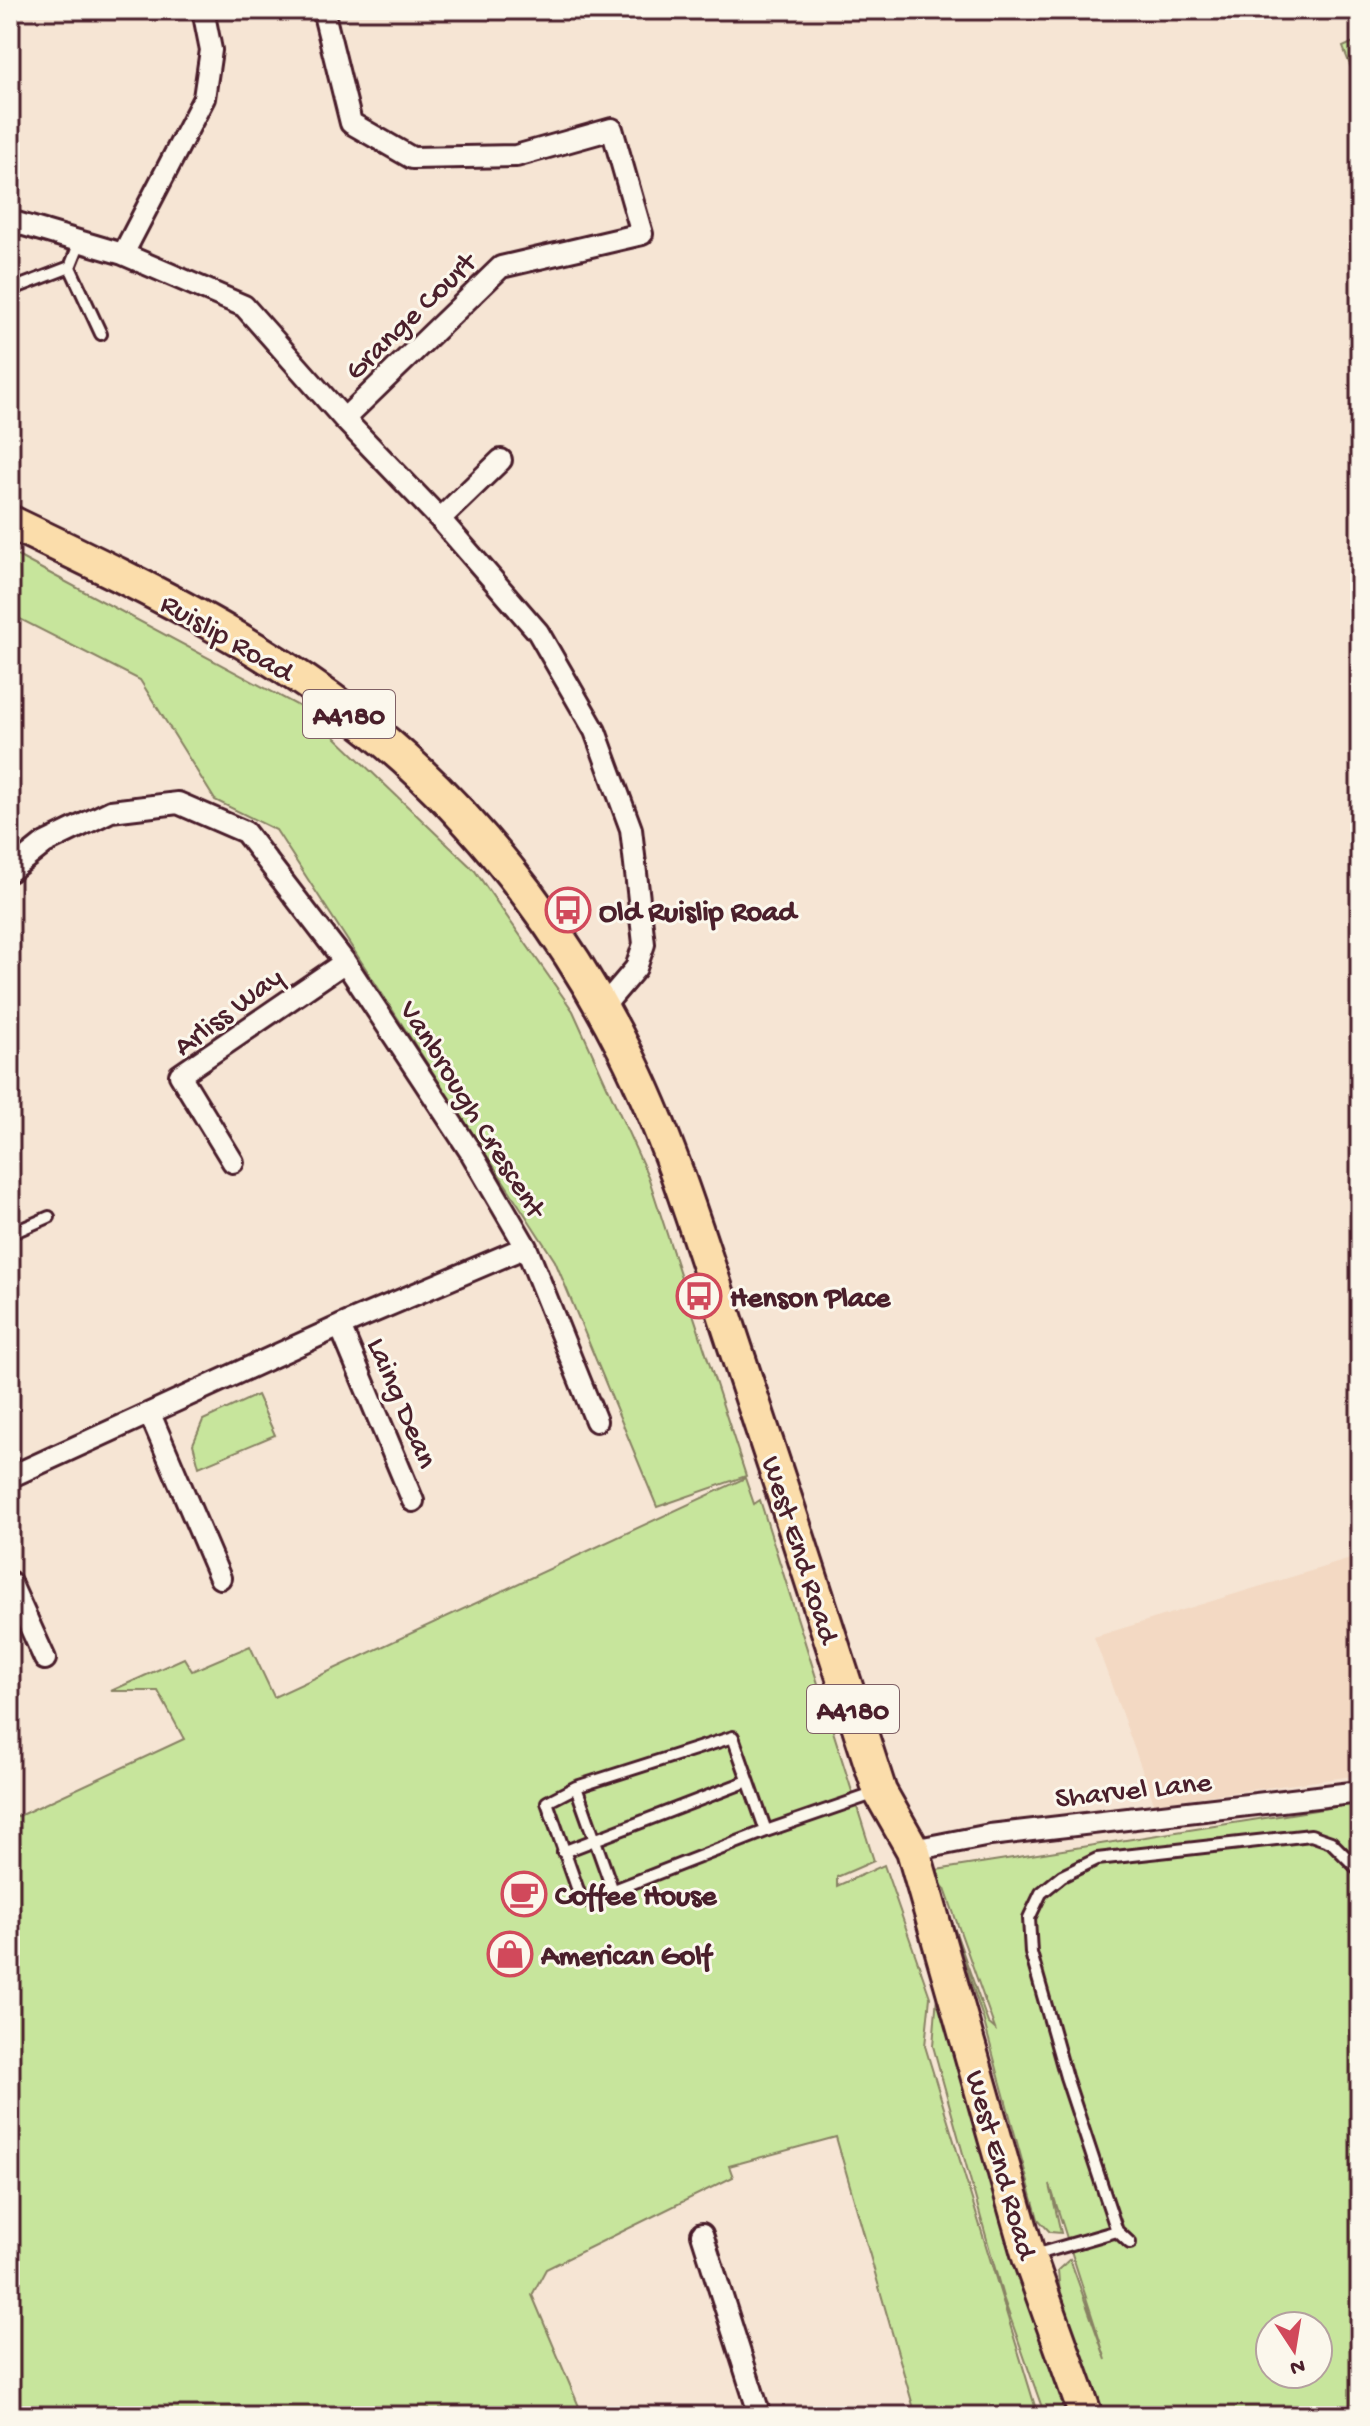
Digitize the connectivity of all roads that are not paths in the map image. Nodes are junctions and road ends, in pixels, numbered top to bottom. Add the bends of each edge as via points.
1 (203, 10) edge
2 (323, 10) edge
3 (10, 221) edge
4 (80, 242) junction
5 (123, 254) junction
6 (70, 267) junction
7 (10, 290) edge
8 (101, 334) dead end
9 (344, 419) junction
10 (501, 460) dead end
11 (440, 519) junction
12 (10, 522) edge
13 (10, 871) edge
14 (345, 962) junction
15 (602, 1008) junction
16 (233, 1162) dead end
17 (49, 1217) dead end
18 (10, 1234) edge
19 (526, 1247) junction
20 (340, 1326) junction
21 (150, 1414) junction
22 (596, 1421) dead end
23 (10, 1477) edge
24 (413, 1501) dead end
25 (220, 1578) dead end
26 (10, 1582) edge
27 (45, 1659) dead end
28 (748, 1781) junction
29 (576, 1787) junction
30 (880, 1792) junction
31 (1360, 1792) edge
32 (766, 1831) junction
33 (595, 1839) junction
34 (913, 1850) junction
35 (563, 1852) junction
36 (1360, 1871) edge
37 (613, 1891) junction
38 (1117, 2231) junction
39 (702, 2234) dead end
40 (1130, 2243) dead end
41 (1029, 2257) junction
42 (760, 2416) edge
43 (1086, 2416) edge

1 - 5 street via 211,50 204,98
2 - 9 street, Grange Court via 351,123 412,158 516,156 612,129 642,234 501,267
3 - 4 street
4 - 5 street
4 - 6 lane
5 - 9 street via 244,306
6 - 7 lane
6 - 8 lane
9 - 11 street
10 - 11 street
11 - 15 street via 538,632 595,731 631,829 644,944 636,968
12 - 15 main road, Ruislip Road / A4180 via 217,626 317,689 405,759 496,855 559,938
13 - 14 street, Vanbrough Crescent via 45,843 111,811 178,803 245,832
14 - 16 street, Arliss Way via 180,1075
14 - 19 street, Vanbrough Crescent via 470,1151
15 - 30 main road, West End Road / A4180 via 673,1162
17 - 18 lane
19 - 20 street, Vanbrough Crescent
19 - 22 street
20 - 21 street, Vanbrough Crescent
20 - 24 street, Laing Dean
21 - 23 street, Vanbrough Crescent
21 - 25 street
26 - 27 street
28 - 29 lane via 733,1737
28 - 32 lane
28 - 33 lane
29 - 33 lane
29 - 35 lane via 547,1802
30 - 32 lane
30 - 34 main road, West End Road / A4180
31 - 34 street, Sharvel Lane via 990,1835
32 - 37 lane
33 - 35 lane
33 - 37 lane
34 - 41 main road, West End Road / A4180
35 - 37 lane via 586,1901
36 - 38 lane via 1331,1842 1311,1835 1097,1859 1041,1893 1029,1918 1031,1953
38 - 40 lane
38 - 41 lane
39 - 42 street
41 - 43 main road, West End Road / A4180

